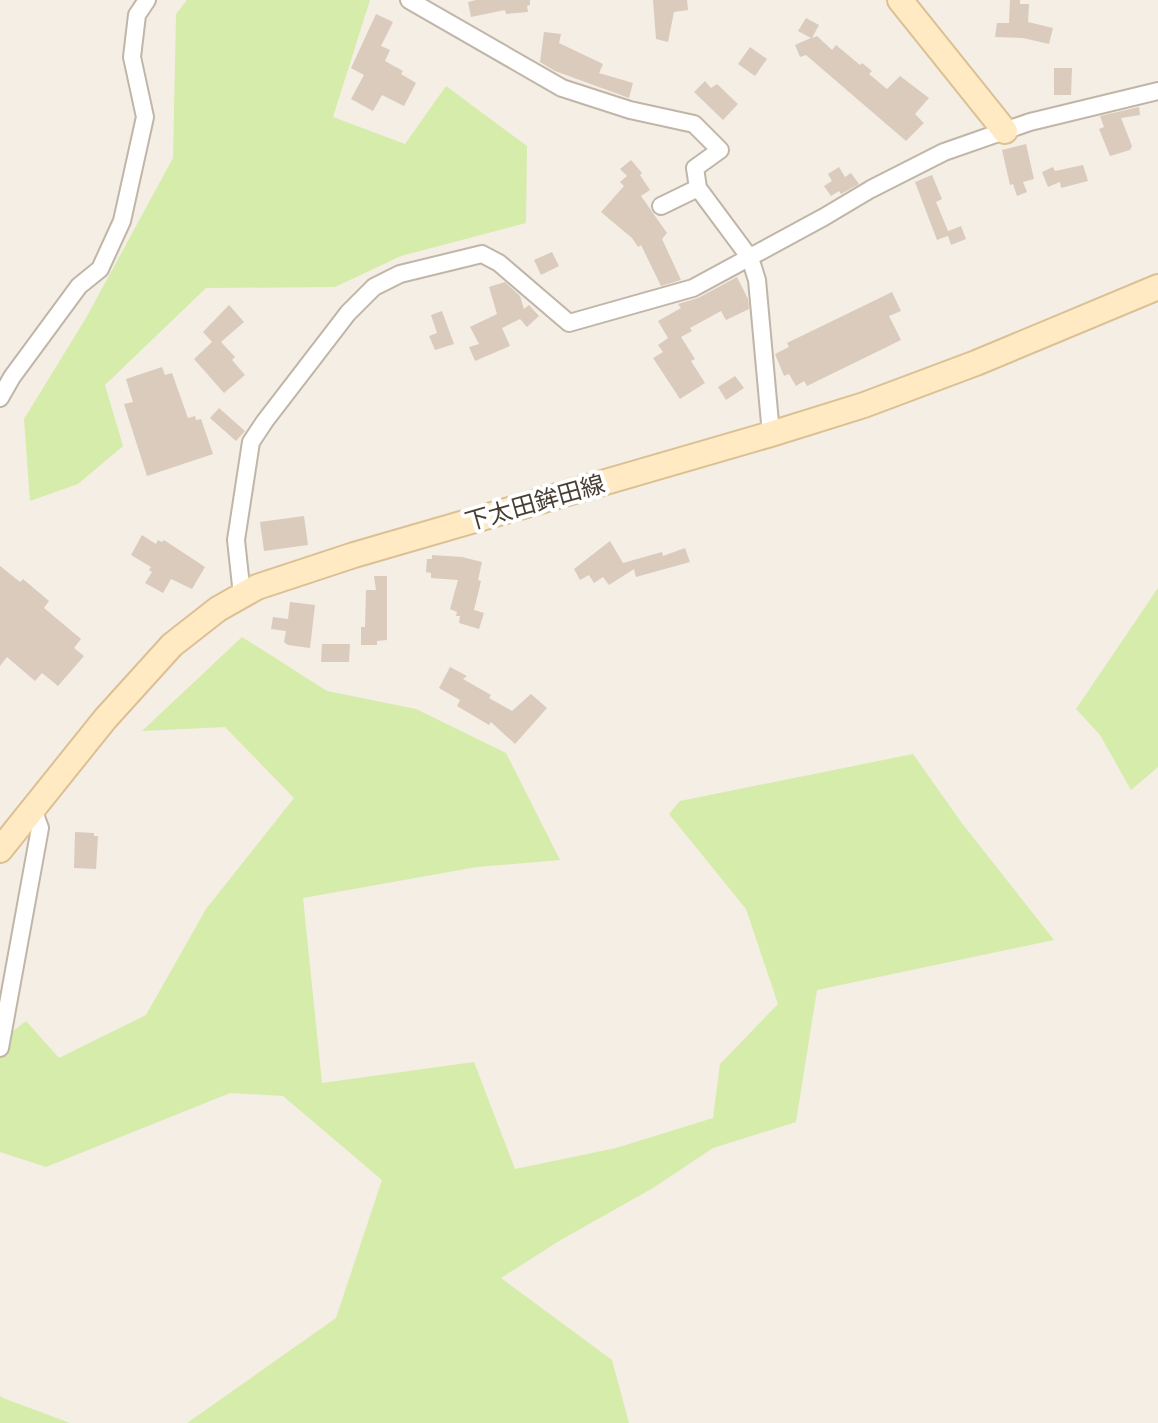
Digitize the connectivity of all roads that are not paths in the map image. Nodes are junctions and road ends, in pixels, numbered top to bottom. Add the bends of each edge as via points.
1 (147, 0) edge
2 (409, 0) edge
3 (900, 0) edge
4 (1158, 91) edge
5 (1005, 131) junction
6 (698, 188) junction
7 (661, 206) dead end
8 (750, 258) junction
9 (1158, 287) edge
10 (0, 398) edge
11 (771, 434) junction
12 (242, 595) junction
13 (33, 809) junction
14 (0, 850) edge
15 (0, 1048) edge

1 - 10 street via 137,15 132,57 145,117 122,221 100,269 79,286
2 - 6 street via 562,88 694,124 720,150 695,168
3 - 5 main road
4 - 5 street
5 - 8 street via 916,165
6 - 7 street
6 - 8 street
8 - 11 street via 757,280
8 - 12 street via 693,288 569,323 482,254 400,274 374,287 348,313 251,442 236,540
9 - 11 main road, 下太田鉾田線 via 976,363
11 - 12 main road, 下太田鉾田線 via 354,555
12 - 13 main road, 下太田鉾田線 via 172,645
13 - 14 main road, 下太田鉾田線
13 - 15 street via 40,828

